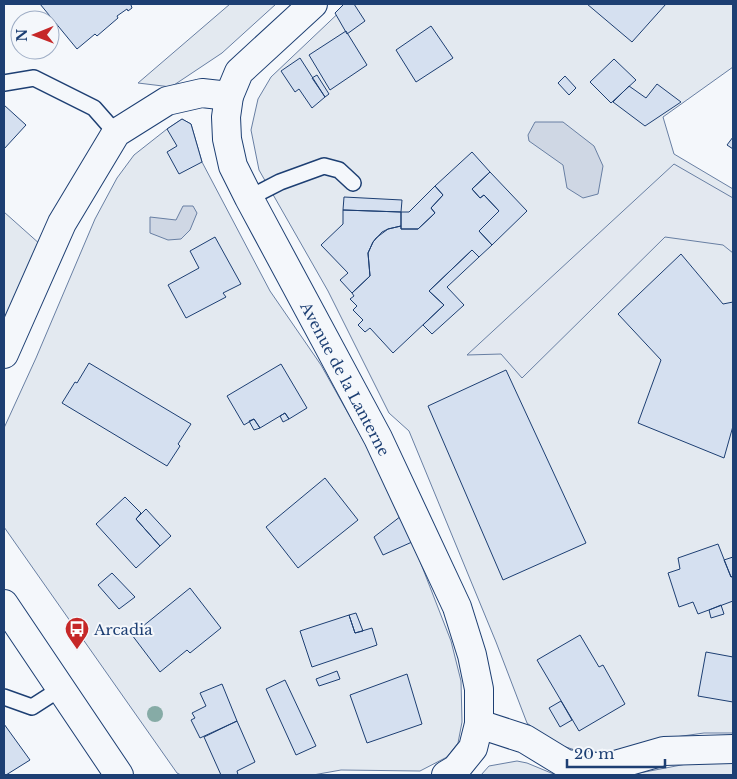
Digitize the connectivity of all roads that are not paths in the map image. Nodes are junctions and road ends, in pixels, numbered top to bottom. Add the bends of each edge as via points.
1 (312, 4) edge
2 (4, 83) edge
3 (229, 96) junction
4 (116, 133) junction
5 (353, 183) dead end
6 (249, 198) junction
7 (4, 354) edge
8 (4, 604) edge
9 (60, 689) junction
10 (4, 697) edge
11 (479, 724) junction
12 (733, 749) edge
13 (119, 775) edge
14 (446, 775) edge

1 - 3 street, Avenue de la Lanterne via 239,72
2 - 4 lane via 34,78 94,108
3 - 4 street via 202,93 167,101
3 - 6 street, Avenue de la Lanterne via 227,139 233,166
4 - 7 street via 62,223
5 - 6 lane via 340,170 324,166 280,182
6 - 11 street, Avenue de la Lanterne via 378,438 457,607 479,689
8 - 9 street
9 - 10 lane via 32,707
9 - 13 street
11 - 12 street via 525,739 566,764 605,768 664,751
11 - 14 street, Avenue de la Lanterne via 472,748 456,769

